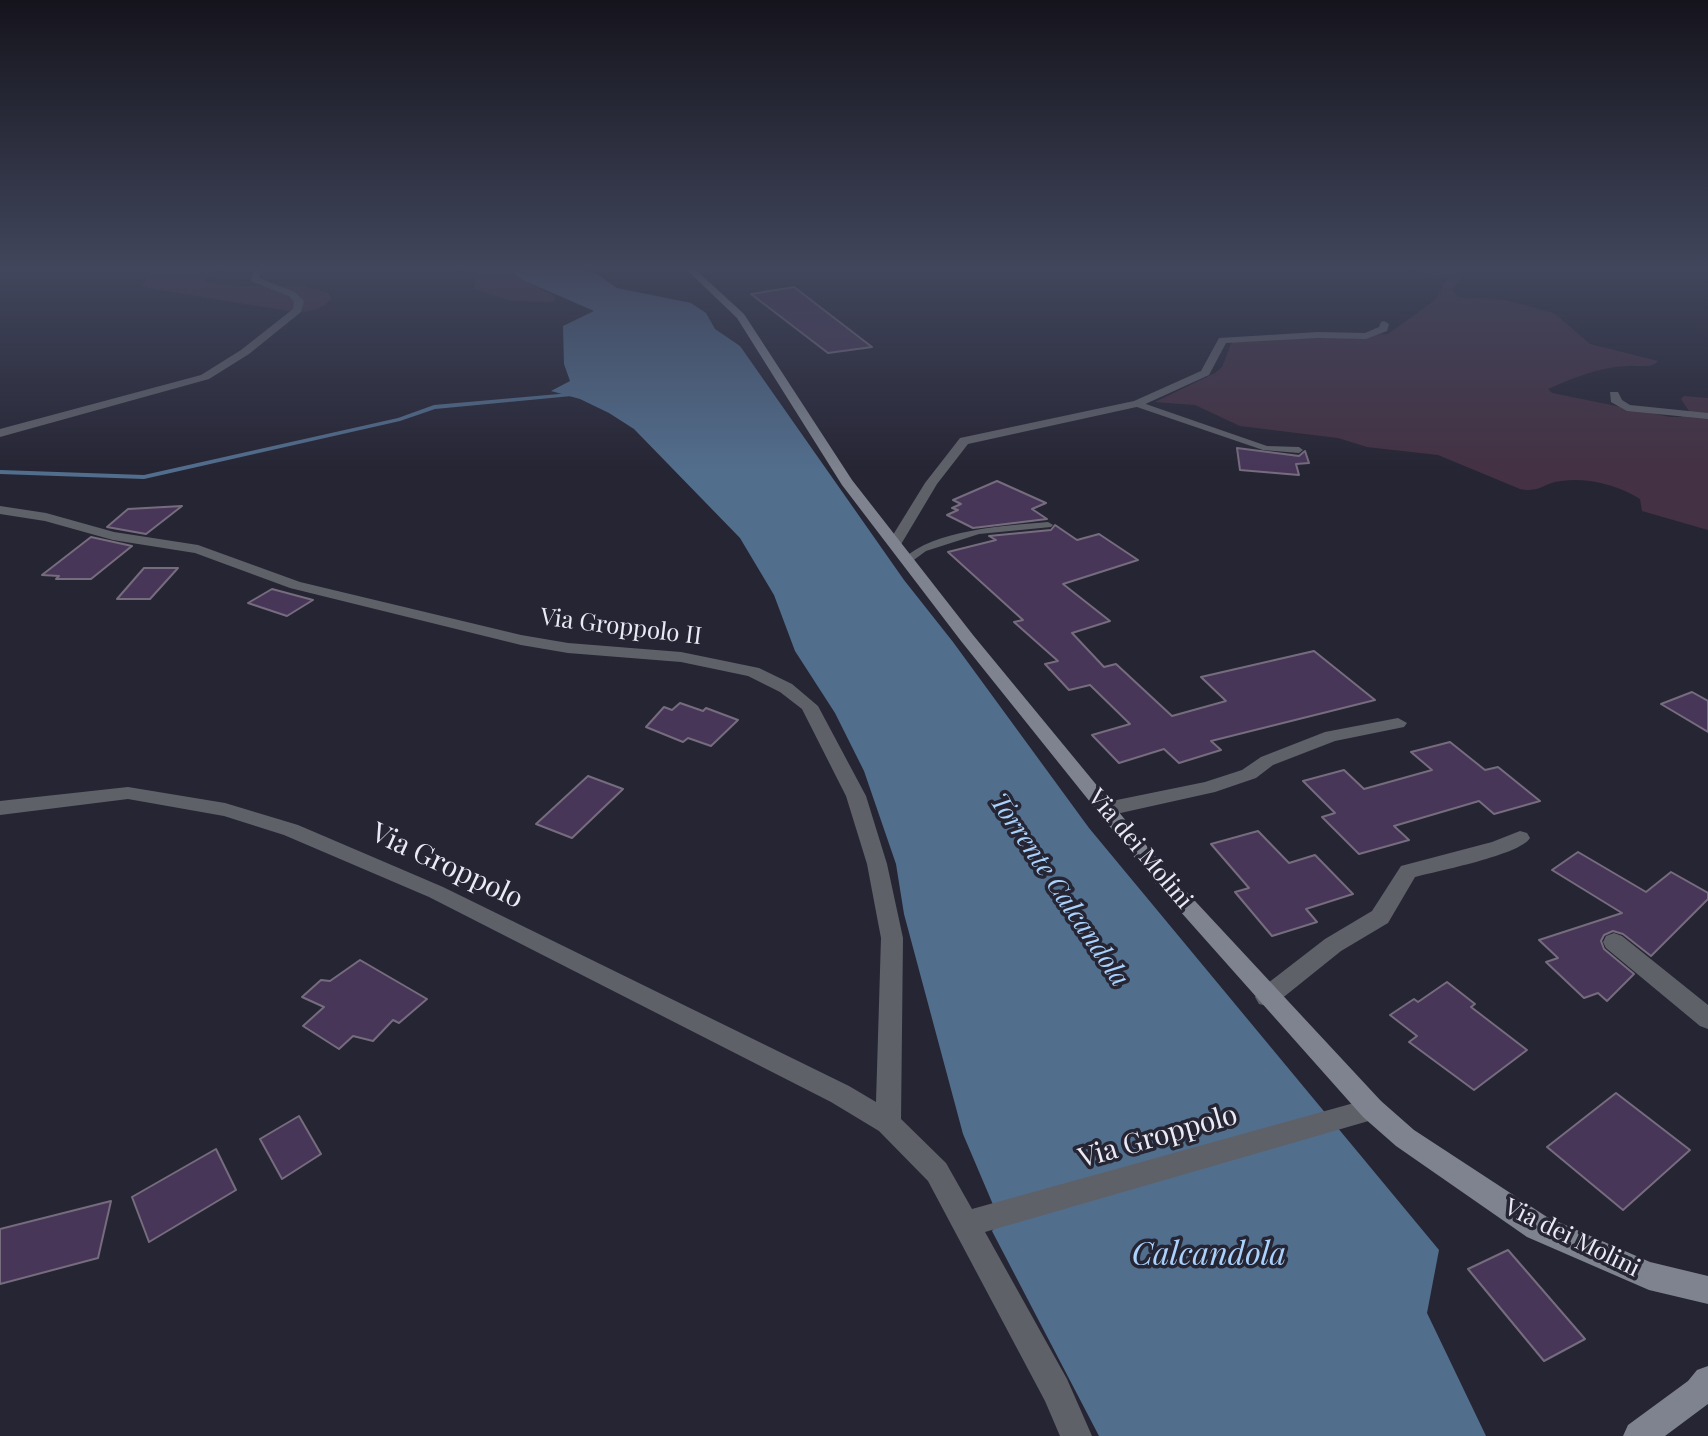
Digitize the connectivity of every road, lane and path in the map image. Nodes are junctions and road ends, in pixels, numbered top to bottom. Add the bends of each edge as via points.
1 (265, 337) edge
2 (754, 337) edge
3 (1280, 337) edge
4 (1614, 394) dead end
5 (1137, 404) junction
6 (1708, 416) edge
7 (0, 433) edge
8 (1299, 450) dead end
9 (0, 510) edge
10 (1048, 526) dead end
11 (895, 543) junction
12 (907, 560) junction
13 (1398, 723) dead end
14 (0, 808) edge
15 (1107, 810) junction
16 (1520, 838) dead end
17 (1614, 942) dead end
18 (1267, 997) junction
19 (1708, 1019) edge
20 (1371, 1109) junction
21 (888, 1123) junction
22 (976, 1221) junction
23 (1708, 1290) edge
24 (1708, 1381) edge
25 (1076, 1436) edge
26 (1639, 1436) edge

1 - 7 street via 222,368 183,385
2 - 11 street, Via dei Molini via 847,482
3 - 5 street via 1223,340 1205,373
4 - 6 street via 1627,408
5 - 8 lane via 1266,448
5 - 11 street via 964,441 931,483
9 - 21 street, Via Groppolo II via 113,536 198,549 295,585 521,640 681,657 753,672 786,688 809,706 856,796 877,864 892,938
10 - 12 lane via 978,531 923,549
11 - 12 street, Via dei Molini
12 - 15 street, Via dei Molini
13 - 15 street via 1332,736 1208,788
14 - 21 street, Via Groppolo via 128,793 225,810 291,830 436,892 840,1094
15 - 18 street, Via dei Molini
16 - 18 street via 1408,872 1380,916 1333,945
17 - 19 street
18 - 20 street, Via dei Molini
20 - 22 street, Via Groppolo
20 - 23 street, Via dei Molini via 1405,1138 1537,1227 1649,1276
21 - 22 street, Via Groppolo via 937,1172
22 - 25 street, Via Groppolo
24 - 26 street

